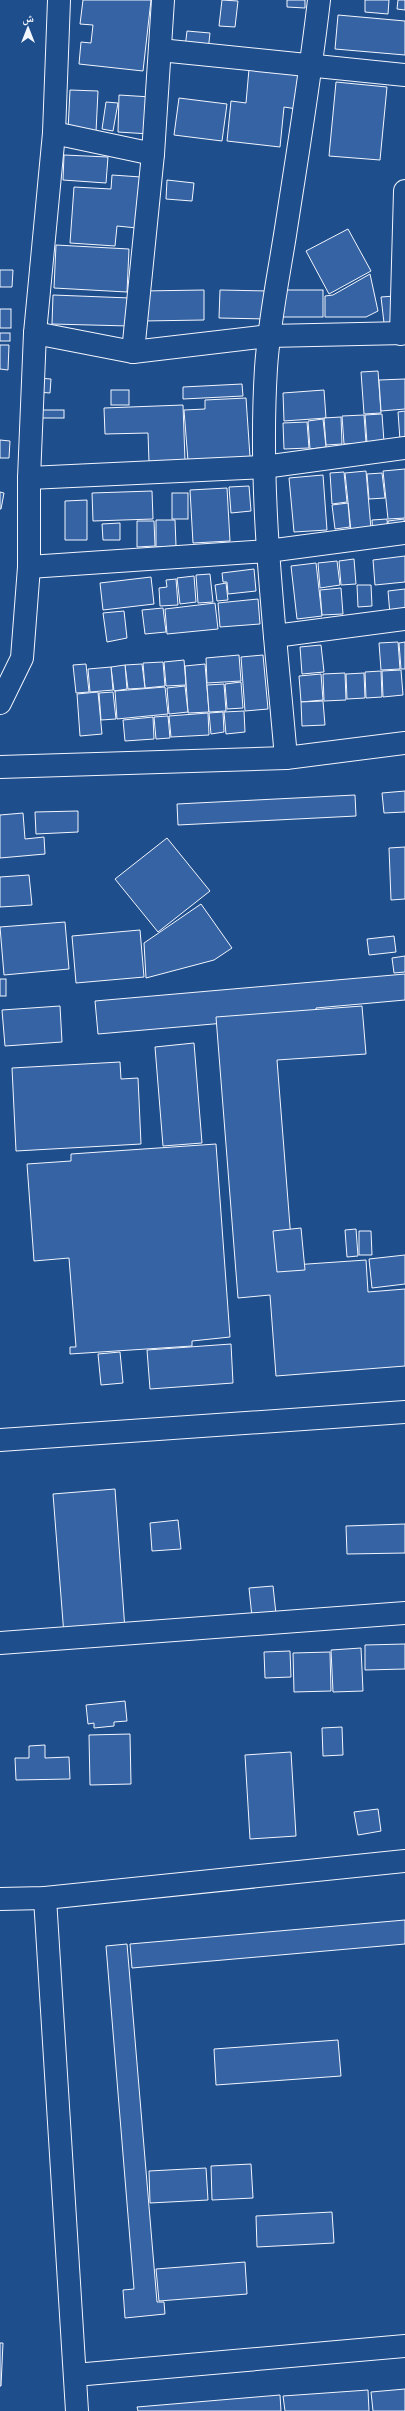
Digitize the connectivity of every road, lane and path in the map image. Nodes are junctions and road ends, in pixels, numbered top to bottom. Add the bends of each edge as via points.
1 (59, 0) edge
2 (163, 0) edge
3 (319, 0) edge
4 (160, 50) junction
5 (312, 64) junction
6 (405, 75) edge
7 (54, 133) junction
8 (153, 154) junction
9 (405, 191) edge
10 (35, 333) junction
11 (403, 333) edge
12 (269, 336) junction
13 (133, 352) junction
14 (405, 448) edge
15 (264, 467) junction
16 (29, 478) junction
17 (405, 532) edge
18 (268, 550) junction
19 (29, 567) junction
20 (405, 619) edge
21 (275, 636) junction
22 (0, 703) edge
23 (405, 743) edge
24 (286, 758) junction
25 (0, 767) edge
26 (405, 1412) edge
27 (0, 1440) edge
28 (405, 1613) edge
29 (0, 1644) edge
30 (405, 1861) edge
31 (45, 1898) junction
32 (0, 1899) edge
33 (405, 2346) edge
34 (75, 2375) junction
35 (77, 2411) edge

1 - 7 street
2 - 4 street
3 - 5 street
4 - 5 street
4 - 8 street
5 - 6 street
5 - 12 street
7 - 8 street
7 - 10 street
8 - 13 street
9 - 11 street
10 - 13 street
10 - 16 street
11 - 12 street
12 - 13 street
12 - 15 street
14 - 15 street
15 - 16 street
15 - 18 street
16 - 19 street
17 - 18 street
18 - 19 street
18 - 21 street
19 - 22 street via 22,658
20 - 21 street
21 - 24 street
23 - 24 street
24 - 25 street
26 - 27 street
28 - 29 street
30 - 31 street
31 - 32 street
31 - 34 street
33 - 34 street
34 - 35 street

